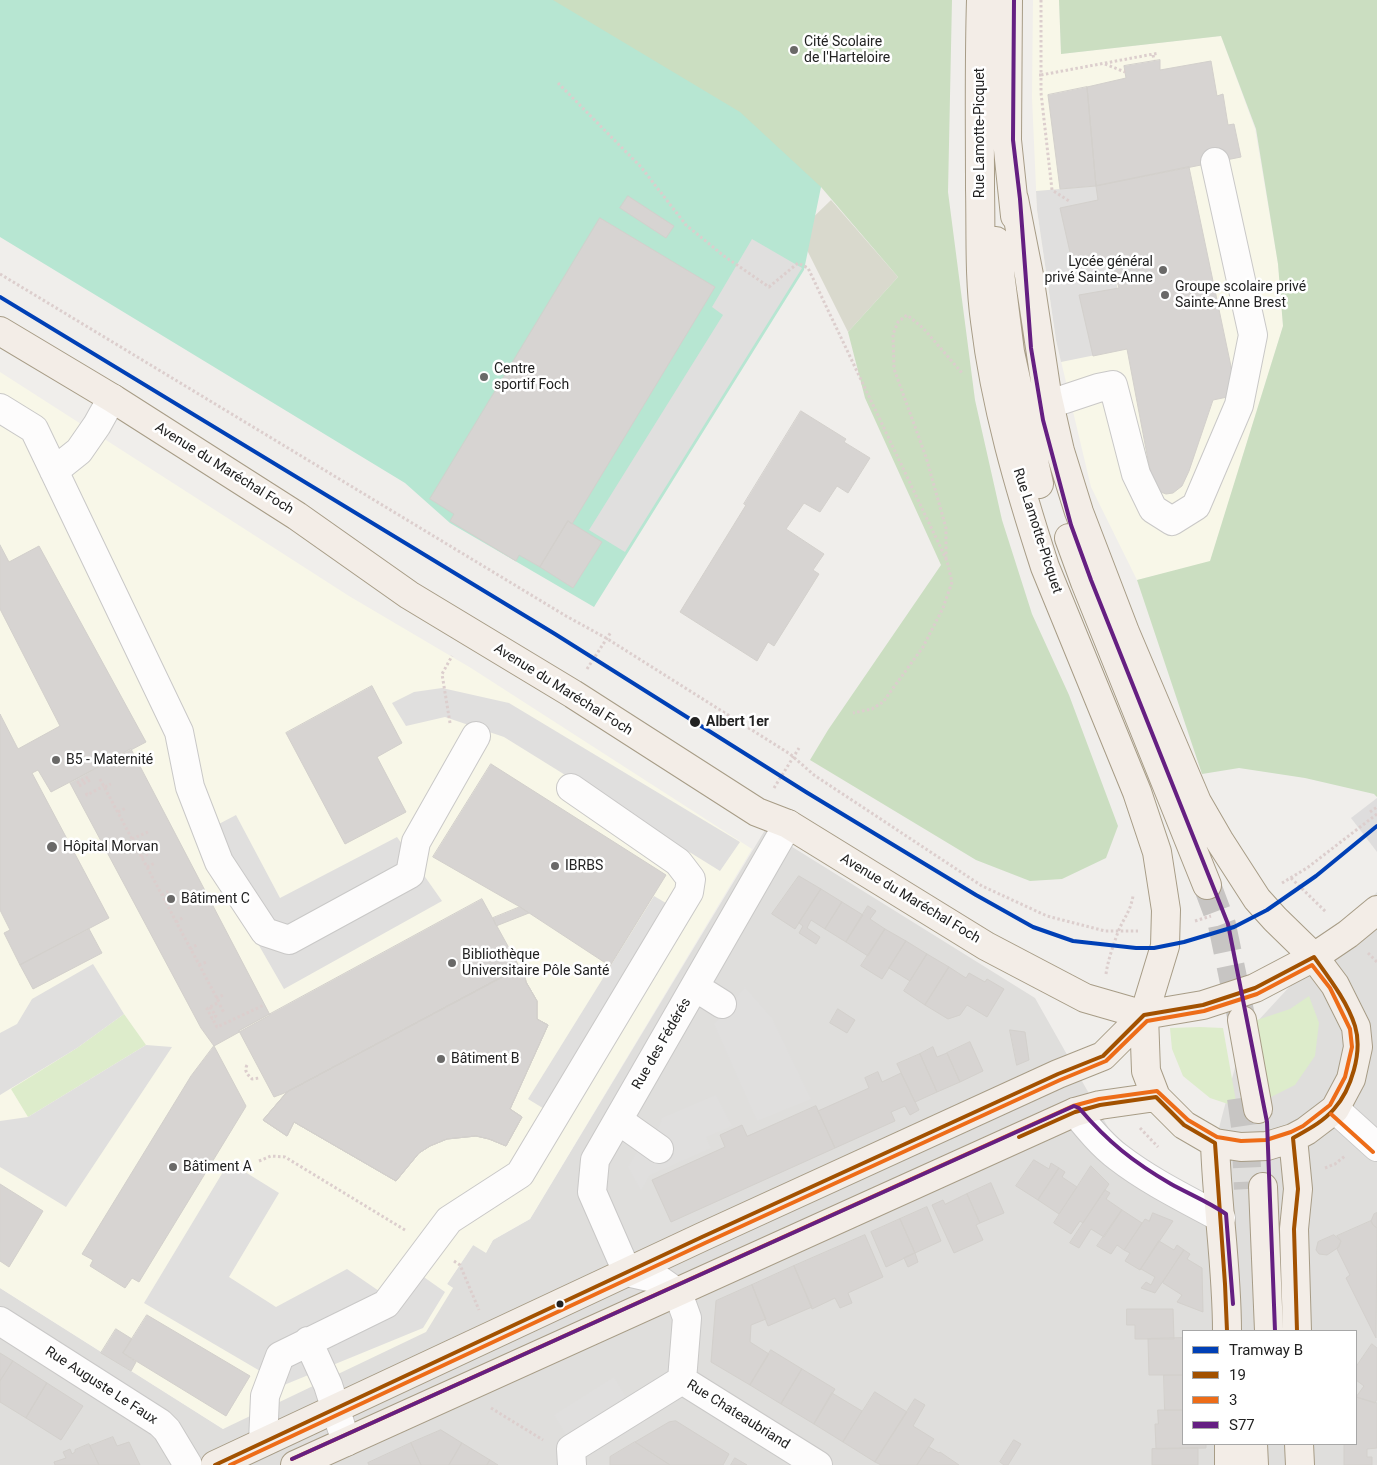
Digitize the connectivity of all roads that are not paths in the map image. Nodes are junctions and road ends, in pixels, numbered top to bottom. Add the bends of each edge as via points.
1 (982, 0) edge
2 (1008, 0) edge
3 (979, 58) junction
4 (1215, 162) dead end
5 (0, 331) edge
6 (112, 398) junction
7 (1042, 407) junction
8 (0, 408) edge
9 (54, 471) junction
10 (464, 733) road end
11 (571, 788) dead end
12 (788, 824) junction
13 (1377, 910) edge
14 (1314, 957) junction
15 (695, 987) junction
16 (722, 1004) dead end
17 (1144, 1015) junction
18 (1235, 1021) tunnel mouth
19 (1156, 1097) junction
20 (1250, 1104) tunnel mouth
21 (1335, 1109) junction
22 (1075, 1112) junction
23 (618, 1120) junction
24 (1293, 1138) junction
25 (1371, 1141) edge
26 (1215, 1143) junction
27 (658, 1149) dead end
28 (1221, 1218) junction
29 (627, 1272) junction
30 (678, 1293) junction
31 (0, 1321) edge
32 (1227, 1330) edge
33 (1251, 1330) edge
34 (1269, 1330) edge
35 (1297, 1330) edge
36 (308, 1342) junction
37 (682, 1380) junction
38 (337, 1408) junction
39 (264, 1442) junction
40 (346, 1442) junction
41 (1229, 1445) edge
42 (1254, 1445) edge
43 (1271, 1445) edge
44 (1299, 1445) edge
45 (188, 1465) edge
46 (215, 1465) edge
47 (295, 1465) edge
48 (572, 1465) edge
49 (818, 1465) edge
50 (1229, 1465) edge
51 (1254, 1465) edge
52 (1272, 1465) edge
53 (1300, 1465) edge

1 - 3 main road, Rue Lamotte-Picquet
2 - 7 main road, Rue Lamotte-Picquet via 1007,140 1014,199 1029,275
3 - 7 main road, Rue Lamotte-Picquet via 1010,352 1047,515 1077,599 1200,887 1065,527
3 - 17 main road, Rue Lamotte-Picquet via 981,271 984,320 995,388 1045,567 1137,792 1157,852 1162,880 1166,910 1165,946
4 - 7 street via 1253,335 1239,405 1196,506 1172,521 1153,509 1136,474 1113,385
5 - 6 main road, Avenue du Maréchal Foch
6 - 9 street via 79,451
6 - 12 main road, Avenue du Maréchal Foch via 297,516 409,596 573,694 757,812
7 - 14 main road, Rue Lamotte-Picquet via 1125,632 1197,802 1247,886 1266,910
8 - 9 street via 34,429
9 - 10 street via 179,732 190,787 219,862 265,932 289,940 410,874 416,842
11 - 36 street via 678,862 691,879 689,892 520,1174 449,1220 386,1304
12 - 15 street, Rue des Fédérés
12 - 17 main road, Avenue du Maréchal Foch via 986,946 1085,998
13 - 14 main road
14 - 17 main road via 1255,988 1203,1005
14 - 21 main road, Rue Lamotte-Picquet via 1334,985 1356,1028 1358,1047 1352,1079
15 - 16 street
15 - 23 street, Rue des Fédérés
17 - 19 main road via 1146,1072
17 - 29 main road via 1103,1056
18 - 20 main road
19 - 22 main road
19 - 26 main road via 1184,1125
21 - 24 main road
21 - 25 street
22 - 28 street via 1117,1157
22 - 30 main road
23 - 27 street
23 - 29 street, Rue des Fédérés via 594,1160 592,1192
24 - 26 main road via 1267,1146
24 - 35 main road via 1298,1189 1294,1229
26 - 28 main road
28 - 32 main road
29 - 30 street via 658,1279
29 - 38 main road
30 - 37 street, Rue Chateaubriand via 686,1318
30 - 40 main road
31 - 45 street, Rue Auguste Le Faux via 160,1423
33 - 34 main road via 1255,1188
36 - 38 street
36 - 39 street via 280,1356 265,1396
37 - 48 street via 571,1448
37 - 49 street, Rue Chateaubriand
38 - 39 main road
38 - 40 street
39 - 46 main road
40 - 47 main road
41 - 50 main road
42 - 51 main road
43 - 52 main road
44 - 53 main road

